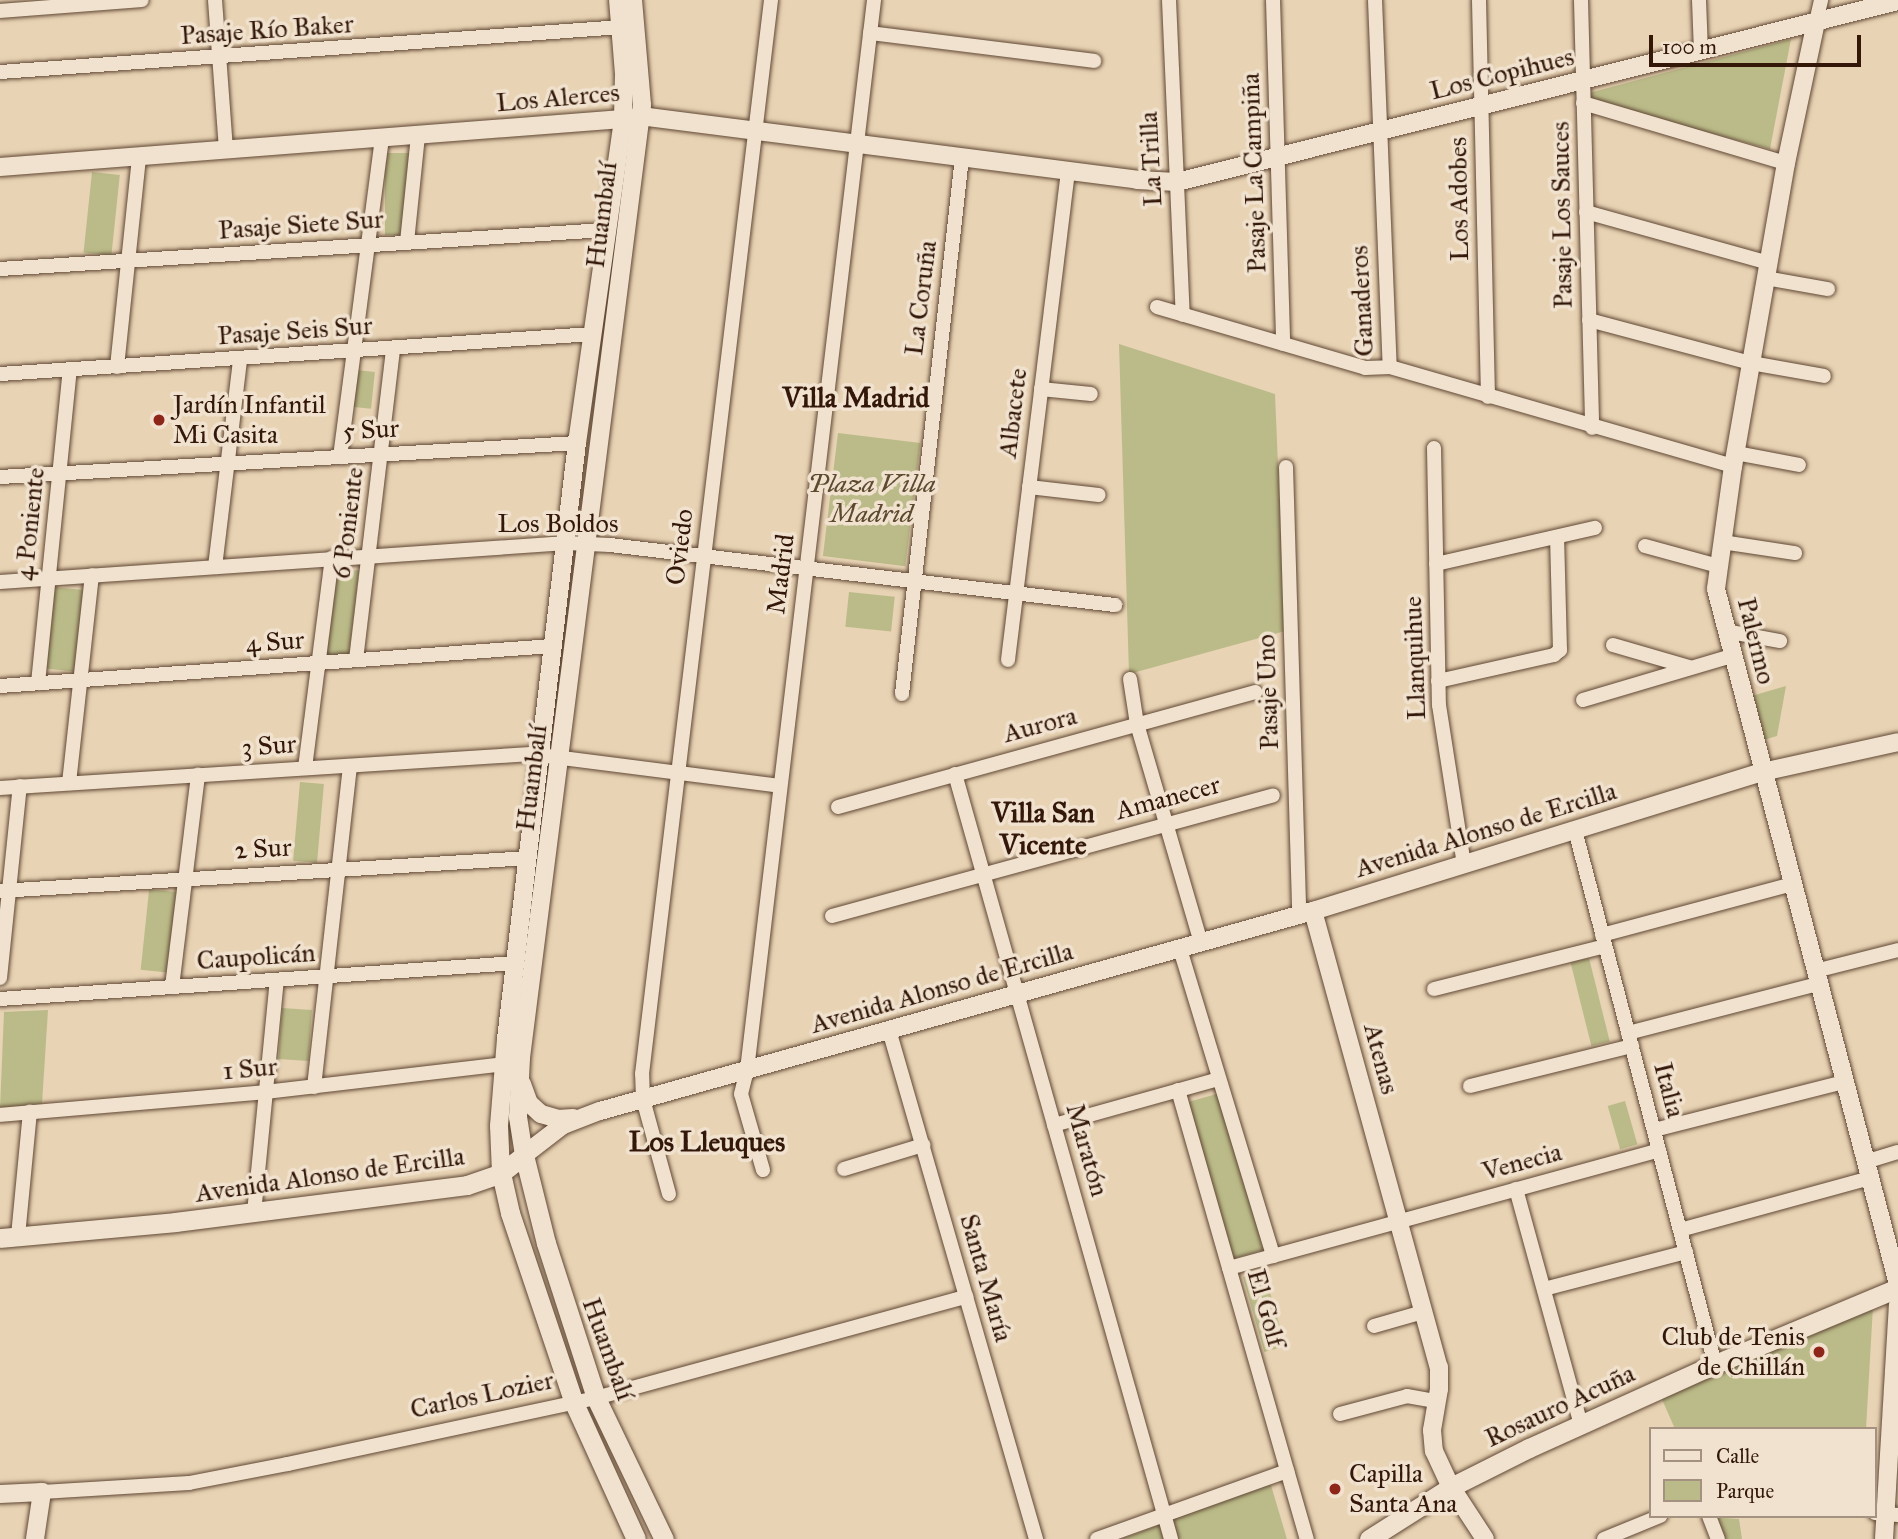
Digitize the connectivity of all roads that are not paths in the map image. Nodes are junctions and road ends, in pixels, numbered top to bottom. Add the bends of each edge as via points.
1 (142, 0) edge
2 (215, 0) edge
3 (618, 0) edge
4 (633, 0) edge
5 (771, 0) edge
6 (874, 0) edge
7 (1169, 0) edge
8 (1273, 0) edge
9 (1375, 0) edge
10 (1479, 0) edge
11 (1581, 0) edge
12 (1699, 0) edge
13 (1821, 0) edge
14 (1898, 1) edge
15 (0, 11) edge
16 (1816, 22) junction
17 (621, 27) junction
18 (870, 33) junction
19 (1701, 51) junction
20 (219, 58) junction
21 (1094, 61) dead end
22 (0, 72) edge
23 (1583, 80) junction
24 (1583, 103) junction
25 (1481, 106) junction
26 (632, 118) junction
27 (755, 130) junction
28 (1379, 132) junction
29 (418, 136) junction
30 (382, 139) junction
31 (857, 144) junction
32 (226, 150) junction
33 (139, 157) junction
34 (962, 157) junction
35 (1278, 158) junction
36 (1786, 163) junction
37 (0, 167) edge
38 (1068, 171) junction
39 (1118, 178) joint
40 (1177, 181) junction
41 (1586, 212) junction
42 (605, 230) junction
43 (407, 242) junction
44 (368, 245) junction
45 (127, 261) junction
46 (0, 269) edge
47 (1767, 270) junction
48 (1828, 289) dead end
49 (1157, 307) dead end
50 (1183, 315) junction
51 (1589, 320) junction
52 (593, 334) junction
53 (1283, 344) junction
54 (393, 349) junction
55 (354, 352) junction
56 (240, 359) junction
57 (1751, 363) junction
58 (117, 367) junction
59 (1390, 367) junction
60 (70, 370) junction
61 (0, 374) edge
62 (1824, 376) dead end
63 (1041, 389) junction
64 (1091, 394) dead end
65 (1488, 397) junction
66 (1592, 428) junction
67 (577, 443) junction
68 (1434, 448) dead end
69 (380, 454) junction
70 (340, 457) junction
71 (1735, 460) junction
72 (228, 463) junction
73 (1799, 465) dead end
74 (1286, 467) dead end
75 (60, 474) junction
76 (0, 477) edge
77 (1029, 487) junction
78 (1099, 495) dead end
79 (1595, 528) dead end
80 (1557, 537) junction
81 (1722, 542) junction
82 (567, 543) junction
83 (588, 544) junction
84 (1645, 546) dead end
85 (1795, 553) dead end
86 (368, 556) junction
87 (704, 556) junction
88 (331, 558) junction
89 (1436, 565) junction
90 (1718, 566) junction
91 (215, 567) junction
92 (807, 568) junction
93 (92, 575) junction
94 (49, 579) junction
95 (914, 581) junction
96 (0, 582) edge
97 (1016, 593) junction
98 (1115, 606) dead end
99 (1726, 631) junction
100 (1780, 641) dead end
101 (1613, 645) dead end
102 (553, 646) junction
103 (1732, 656) junction
104 (356, 660) junction
105 (1008, 660) dead end
106 (318, 663) junction
107 (1690, 667) junction
108 (1130, 679) dead end
109 (80, 680) junction
110 (1438, 681) junction
111 (38, 683) junction
112 (0, 686) edge
113 (1255, 692) dead end
114 (902, 694) dead end
115 (1583, 700) dead end
116 (1137, 724) junction
117 (1898, 741) edge
118 (541, 754) junction
119 (562, 758) junction
120 (350, 766) junction
121 (305, 768) junction
122 (1762, 772) junction
123 (678, 773) junction
124 (198, 775) junction
125 (955, 775) junction
126 (69, 783) junction
127 (20, 786) junction
128 (780, 786) junction
129 (0, 788) edge
130 (1273, 795) dead end
131 (838, 807) dead end
132 (1166, 824) junction
133 (1575, 830) junction
134 (529, 858) junction
135 (1464, 864) junction
136 (338, 870) junction
137 (983, 874) junction
138 (185, 879) junction
139 (1792, 884) junction
140 (5, 891) edge
141 (1306, 913) junction
142 (832, 916) dead end
143 (1604, 940) junction
144 (1201, 943) junction
145 (1180, 949) junction
146 (1898, 950) edge
147 (516, 963) junction
148 (327, 977) junction
149 (0, 978) edge
150 (1817, 978) junction
151 (277, 980) junction
152 (172, 987) junction
153 (1434, 989) dead end
154 (1017, 994) junction
155 (0, 999) edge
156 (889, 1030) junction
157 (1630, 1039) junction
158 (504, 1064) junction
159 (747, 1070) junction
160 (520, 1076) junction
161 (1219, 1079) junction
162 (1844, 1082) junction
163 (1470, 1086) dead end
164 (314, 1087) junction
165 (1178, 1090) junction
166 (267, 1092) junction
167 (643, 1099) junction
168 (30, 1112) junction
169 (0, 1115) edge
170 (584, 1116) junction
171 (1054, 1125) junction
172 (1654, 1130) junction
173 (923, 1145) junction
174 (1659, 1150) junction
175 (1898, 1152) edge
176 (524, 1155) junction
177 (844, 1169) dead end
178 (763, 1170) dead end
179 (1868, 1170) junction
180 (501, 1173) junction
181 (1516, 1189) junction
182 (669, 1194) dead end
183 (254, 1213) junction
184 (1397, 1221) junction
185 (1680, 1230) junction
186 (9, 1237) edge
187 (1686, 1252) junction
188 (1273, 1256) junction
189 (1229, 1268) junction
190 (1898, 1286) edge
191 (1544, 1289) junction
192 (966, 1297) junction
193 (1898, 1304) edge
194 (1423, 1312) junction
195 (1374, 1326) dead end
196 (1715, 1364) junction
197 (596, 1398) junction
198 (1436, 1401) junction
199 (574, 1403) junction
200 (1340, 1414) dead end
201 (1581, 1425) junction
202 (1287, 1471) junction
203 (1451, 1487) junction
204 (42, 1492) junction
205 (0, 1494) edge
206 (1886, 1514) edge
207 (1164, 1515) junction
208 (1656, 1518) edge
209 (1710, 1518) edge
210 (1611, 1538) edge
211 (35, 1539) edge
212 (636, 1539) edge
213 (664, 1539) edge
214 (1036, 1539) edge
215 (1097, 1539) edge
216 (1171, 1539) edge
217 (1307, 1539) edge
218 (1369, 1539) edge
219 (1485, 1539) edge
220 (1718, 1539) edge
221 (1888, 1539) edge

1 - 15 street
2 - 20 street
3 - 17 street, Huambalí
4 - 26 street, Huambalí via 642,88
5 - 27 street, Oviedo
6 - 18 street, Madrid
7 - 40 street, La Trilla
8 - 35 street, Pasaje La Campiña
9 - 28 street, Ganaderos
10 - 25 street, Los Adobes
11 - 23 street, Pasaje Los Sauces
12 - 19 street
13 - 16 street, Palermo
14 - 16 street, Los Copihues
16 - 19 street, Los Copihues
16 - 36 street, Palermo
17 - 20 street, Pasaje Río Baker
17 - 26 street, Huambalí
18 - 21 street
18 - 31 street, Madrid
19 - 23 street, Los Copihues
20 - 22 street, Pasaje Río Baker
20 - 32 street
23 - 24 street, Pasaje Los Sauces
23 - 25 street, Los Copihues
24 - 36 street
24 - 41 street, Pasaje Los Sauces
25 - 28 street, Los Copihues
25 - 65 street, Los Adobes
26 - 27 street, Los Alerces
26 - 29 street, Los Alerces
26 - 42 street, Huambalí
26 - 83 street, Huambalí
27 - 31 street, Los Alerces
27 - 87 street, Oviedo
28 - 35 street, Los Copihues
28 - 59 street, Ganaderos
29 - 30 street, Los Alerces
29 - 43 street
30 - 32 street, Los Alerces
30 - 44 street, 6 Poniente
31 - 34 street, Los Alerces
31 - 92 street, Madrid
32 - 33 street, Los Alerces
33 - 37 street, Los Alerces
33 - 45 street
34 - 38 street, Los Alerces
34 - 95 street, La Coruña
35 - 40 street, Los Copihues
35 - 53 street, Pasaje La Campiña
36 - 47 street, Palermo
38 - 39 street, Los Alerces
38 - 63 street, Albacete
39 - 40 street, Los Copihues
40 - 50 street, La Trilla
41 - 47 street
41 - 51 street, Pasaje Los Sauces
42 - 43 street, Pasaje Siete Sur
42 - 52 street, Huambalí
43 - 44 street, Pasaje Siete Sur
44 - 45 street, Pasaje Siete Sur
44 - 55 street, 6 Poniente
45 - 46 street, Pasaje Siete Sur
45 - 58 street
47 - 48 street
47 - 57 street, Palermo
49 - 50 street
50 - 53 street
51 - 57 street
51 - 66 street, Pasaje Los Sauces
52 - 54 street, Pasaje Seis Sur
52 - 67 street, Huambalí
53 - 59 street via 1365,368
54 - 55 street, Pasaje Seis Sur
54 - 69 street, 6 Poniente
55 - 56 street, Pasaje Seis Sur
55 - 70 street, 6 Poniente
56 - 58 street, Pasaje Seis Sur
56 - 72 street
57 - 62 street
57 - 71 street, Palermo
58 - 60 street, Pasaje Seis Sur
59 - 65 street, Ganaderos
60 - 61 street, Pasaje Seis Sur
60 - 75 street, 4 Poniente
63 - 64 street
63 - 77 street, Albacete
65 - 66 street, Ganaderos
66 - 71 street, Ganaderos
67 - 69 street, 5 Sur
67 - 82 street, Huambalí
68 - 89 street, Llanquihue
69 - 70 street, 5 Sur
69 - 86 street, 6 Poniente
70 - 72 street, 5 Sur
71 - 73 street, Ganaderos
71 - 81 street, Palermo
72 - 75 street, 5 Sur
72 - 91 street
74 - 141 street, Pasaje Uno
75 - 76 street, 5 Sur
75 - 94 street, 4 Poniente
77 - 78 street
77 - 97 street, Albacete
79 - 80 street
80 - 89 street
80 - 110 street via 1560,650
81 - 85 street
81 - 90 street, Palermo
82 - 83 street, Los Boldos
82 - 86 street, Los Boldos
82 - 102 street, Huambalí
83 - 87 street, Los Boldos
83 - 119 street, Huambalí
84 - 90 street
86 - 88 street, Los Boldos
86 - 104 street, 6 Poniente
87 - 92 street, Los Boldos
87 - 123 street, Oviedo
88 - 91 street, Los Boldos
88 - 106 street, 6 Poniente
89 - 110 street, Llanquihue
90 - 99 street, Palermo via 1717,597
91 - 93 street, Los Boldos
92 - 95 street, Los Boldos
92 - 128 street, Madrid
93 - 94 street, Los Boldos
93 - 109 street
94 - 96 street, Los Boldos
94 - 111 street, 4 Poniente
95 - 97 street, Los Boldos
95 - 114 street, La Coruña
97 - 98 street, Los Boldos
97 - 105 street, Albacete
99 - 100 street
99 - 103 street, Palermo
101 - 107 street
102 - 104 street, 4 Sur
102 - 118 street, Huambalí
103 - 107 street
103 - 122 street, Palermo
104 - 106 street, 4 Sur
106 - 109 street, 4 Sur
106 - 121 street, 6 Poniente
107 - 115 street
108 - 116 street
109 - 111 street, 4 Sur
109 - 126 street
110 - 135 street, Llanquihue via 1445,756
111 - 112 street, 4 Sur
113 - 116 street, Aurora
116 - 125 street, Aurora
116 - 132 street
117 - 122 street, Avenida Alonso de Ercilla
118 - 119 street, 3 Sur
118 - 120 street, 3 Sur
118 - 134 street, Huambalí
119 - 123 street, 3 Sur
119 - 160 street, Huambalí
120 - 121 street, 3 Sur
120 - 136 street
121 - 124 street, 3 Sur
122 - 133 street, Avenida Alonso de Ercilla
122 - 139 street, Palermo
123 - 128 street, 3 Sur
123 - 167 street, Oviedo via 642,1074
124 - 126 street, 3 Sur
124 - 138 street
125 - 131 street, Aurora
125 - 137 street, Maratón
126 - 127 street, 3 Sur
127 - 129 street, 3 Sur
127 - 140 street
128 - 159 street, Madrid
130 - 132 street, Amanecer
132 - 137 street, Amanecer
132 - 144 street
133 - 135 street, Avenida Alonso de Ercilla
133 - 143 street, Italia
134 - 136 street, 2 Sur
134 - 147 street, Huambalí
135 - 141 street, Avenida Alonso de Ercilla
136 - 138 street, 2 Sur
136 - 148 street
137 - 142 street, Amanecer
137 - 154 street, Maratón
138 - 140 street, 2 Sur
138 - 152 street
139 - 143 street
139 - 150 street, Palermo
140 - 149 street
141 - 144 street, Avenida Alonso de Ercilla
141 - 184 street, Atenas
143 - 153 street
143 - 157 street, Italia
144 - 145 street, Avenida Alonso de Ercilla
145 - 154 street, Avenida Alonso de Ercilla
145 - 161 street, El Golf
146 - 150 street
147 - 148 street, Caupolicán
147 - 158 street, Huambalí
148 - 151 street, Caupolicán
148 - 164 street
150 - 157 street
150 - 162 street, Palermo
151 - 152 street, Caupolicán
151 - 166 street
152 - 155 street, Caupolicán
154 - 156 street, Avenida Alonso de Ercilla
154 - 171 street, Maratón
156 - 159 street, Avenida Alonso de Ercilla
156 - 173 street, Santa María
157 - 163 street
157 - 172 street, Italia
158 - 164 street, 1 Sur
158 - 180 street, Huambalí
159 - 167 street, Avenida Alonso de Ercilla
159 - 178 street, Madrid via 741,1094
160 - 170 street via 528,1103 541,1114 558,1119
160 - 176 street, Huambalí via 518,1117
161 - 165 street
161 - 188 street, El Golf
162 - 172 street
162 - 179 street, Palermo
164 - 166 street, 1 Sur
165 - 171 street
165 - 189 street, El Golf
166 - 168 street, 1 Sur
166 - 183 street
167 - 170 street, Avenida Alonso de Ercilla
167 - 182 street, Oviedo
168 - 169 street, 1 Sur
168 - 186 street
170 - 176 street, Avenida Alonso de Ercilla via 562,1125
171 - 207 street, Maratón
172 - 174 street, Italia
173 - 177 street
173 - 192 street, Santa María
174 - 181 street, Venecia
174 - 185 street, Italia
175 - 179 street
176 - 180 main road, Avenida Alonso de Ercilla
176 - 197 main road, Huambalí via 546,1243
179 - 185 street
179 - 190 street, Palermo
180 - 183 main road, Avenida Alonso de Ercilla via 467,1185
180 - 199 main road, Huambalí via 510,1213
181 - 184 street, Venecia
181 - 191 street
183 - 186 main road, Avenida Alonso de Ercilla
184 - 188 street, Venecia
184 - 194 street, Atenas
185 - 187 street, Italia
187 - 191 street
187 - 196 street, Italia
188 - 189 street, Venecia
189 - 202 street, El Golf
190 - 196 main road, Rosauro Acuña
191 - 201 street
192 - 197 street, Carlos Lozier
192 - 214 street, Santa María
193 - 206 street
194 - 195 street
194 - 198 street, Atenas via 1439,1367
196 - 201 main road, Rosauro Acuña
197 - 199 street, Carlos Lozier
197 - 213 main road, Huambalí
198 - 200 street via 1407,1396
198 - 203 street, Atenas via 1432,1444
199 - 204 street, Carlos Lozier via 205,1481
199 - 212 main road, Huambalí
201 - 203 main road, Rosauro Acuña
202 - 207 street
202 - 217 street, El Golf
203 - 218 main road, Rosauro Acuña
203 - 219 street, Atenas
204 - 205 street, Carlos Lozier
204 - 211 street
206 - 221 street
207 - 215 street
207 - 216 street, Maratón
208 - 210 street
209 - 220 street

